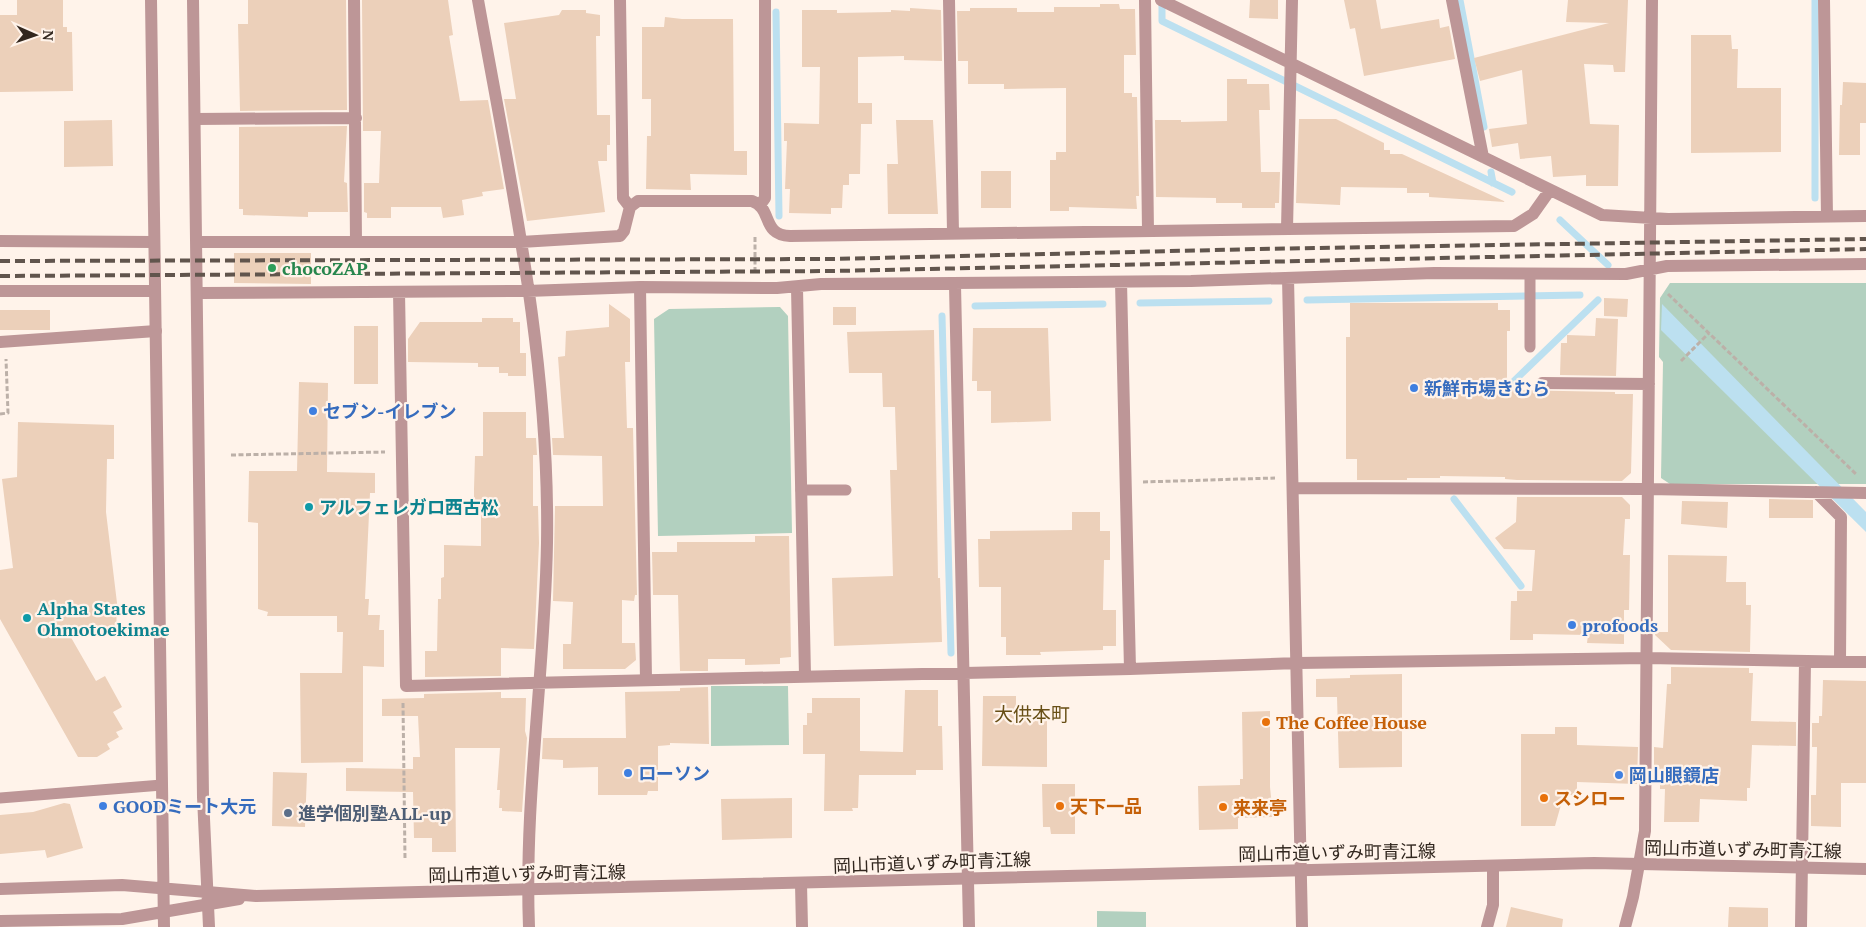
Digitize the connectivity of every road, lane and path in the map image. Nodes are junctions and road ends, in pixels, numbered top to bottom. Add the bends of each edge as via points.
1 (150, 0) edge
2 (194, 0) edge
3 (354, 0) edge
4 (478, 0) edge
5 (620, 0) edge
6 (765, 0) edge
7 (949, 0) edge
8 (1145, 0) edge
9 (1292, 0) edge
10 (1452, 0) edge
11 (1652, 0) edge
12 (1824, 0) edge
13 (1170, 3) edge
14 (1290, 69) junction
15 (196, 118) junction
16 (356, 118) junction
17 (1483, 157) junction
18 (1550, 190) junction
19 (760, 205) junction
20 (630, 207) junction
21 (1866, 216) edge
22 (1827, 217) junction
23 (1650, 219) junction
24 (1287, 229) junction
25 (755, 230) dead end
26 (1148, 231) junction
27 (953, 233) junction
28 (0, 241) edge
29 (154, 242) junction
30 (197, 242) junction
31 (356, 242) junction
32 (521, 242) junction
33 (1866, 264) edge
34 (1650, 269) junction
35 (1530, 274) junction
36 (1288, 278) junction
37 (1121, 282) junction
38 (955, 285) junction
39 (640, 287) junction
40 (797, 288) junction
41 (755, 289) junction
42 (1665, 289) dead end
43 (527, 290) junction
44 (0, 291) edge
45 (155, 291) junction
46 (399, 292) junction
47 (199, 293) junction
48 (156, 331) junction
49 (1709, 333) junction
50 (3, 342) edge
51 (1530, 347) dead end
52 (1681, 361) dead end
53 (1542, 383) dead end
54 (1649, 384) junction
55 (0, 414) edge
56 (400, 452) junction
57 (230, 455) dead end
58 (1859, 477) dead end
59 (1126, 482) junction
60 (1293, 483) junction
61 (1648, 489) junction
62 (801, 490) junction
63 (846, 490) dead end
64 (1820, 492) junction
65 (1866, 493) edge
66 (1647, 658) junction
67 (1805, 661) junction
68 (1840, 661) junction
69 (1298, 662) junction
70 (1866, 662) edge
71 (1130, 670) junction
72 (962, 673) junction
73 (805, 676) junction
74 (646, 680) junction
75 (540, 682) junction
76 (406, 686) junction
77 (162, 785) junction
78 (0, 798) edge
79 (405, 859) dead end
80 (1639, 864) junction
81 (1492, 866) junction
82 (1802, 868) junction
83 (1866, 869) edge
84 (1301, 871) junction
85 (967, 878) junction
86 (801, 884) junction
87 (164, 888) junction
88 (0, 889) edge
89 (529, 890) junction
90 (208, 898) junction
91 (164, 912) junction
92 (0, 921) edge
93 (164, 927) edge
94 (209, 927) edge
95 (529, 927) edge
96 (802, 927) edge
97 (969, 927) edge
98 (1302, 927) edge
99 (1487, 927) edge
100 (1625, 927) edge
101 (1801, 927) edge

1 - 29 street
2 - 15 street
3 - 16 street
4 - 32 street
5 - 20 street via 623,198
6 - 19 street via 765,198
7 - 27 street
8 - 26 street
9 - 14 street
10 - 17 street
11 - 23 street
12 - 22 street
13 - 14 street
14 - 17 street
14 - 24 street
15 - 16 street
15 - 30 street
16 - 31 street
17 - 18 street
18 - 23 street via 1602,215
18 - 24 street via 1533,214 1514,226
19 - 20 street via 748,200 638,201
19 - 27 street via 771,228 786,236
20 - 32 street via 620,236
21 - 22 street
22 - 23 street
23 - 34 street
24 - 26 street
25 - 41 path
26 - 27 street
28 - 29 street
29 - 45 street
30 - 31 street
30 - 47 street
31 - 32 street
32 - 43 street
33 - 34 street via 1667,266
34 - 35 street via 1626,274
34 - 54 street
35 - 36 street via 1434,273
35 - 51 lane
36 - 37 street
36 - 60 street
37 - 38 street
37 - 59 street
38 - 40 street via 821,284
38 - 72 street
39 - 41 street
39 - 43 street
39 - 74 street
40 - 41 street
40 - 62 street
42 - 49 path
43 - 46 street
43 - 75 street via 542,396 547,542
44 - 45 street
45 - 48 street
46 - 47 street
46 - 56 street
47 - 90 street
48 - 50 street
48 - 77 street
49 - 52 path
49 - 58 path
50 - 55 path via 8,413
53 - 54 street
54 - 61 street
56 - 57 path
56 - 76 street
59 - 60 path
59 - 71 street
60 - 61 street
60 - 69 street
61 - 64 street
61 - 66 street
62 - 63 lane
62 - 73 street
64 - 65 street
64 - 68 street via 1841,517
66 - 67 street
66 - 69 street
66 - 80 street via 1644,831
67 - 68 street
67 - 82 street
68 - 70 street
69 - 71 street
69 - 84 street
71 - 72 street
72 - 73 street
72 - 85 street
73 - 74 street
74 - 75 street
75 - 76 street
75 - 89 street via 531,781
76 - 79 path via 403,696
77 - 78 lane
77 - 87 street
80 - 81 street, 岡山市道いずみ町青江線
80 - 82 street, 岡山市道いずみ町青江線
80 - 100 street
81 - 84 street, 岡山市道いずみ町青江線
81 - 99 street via 1493,905
82 - 83 street, 岡山市道いずみ町青江線
82 - 101 street
84 - 85 street, 岡山市道いずみ町青江線
84 - 98 street
85 - 86 street, 岡山市道いずみ町青江線
85 - 97 street
86 - 89 street, 岡山市道いずみ町青江線
86 - 96 street
87 - 88 street via 122,885
87 - 90 street
87 - 91 street
89 - 90 street, 岡山市道いずみ町青江線
89 - 95 street
90 - 91 street
90 - 94 street
91 - 92 street via 122,919
91 - 93 street

